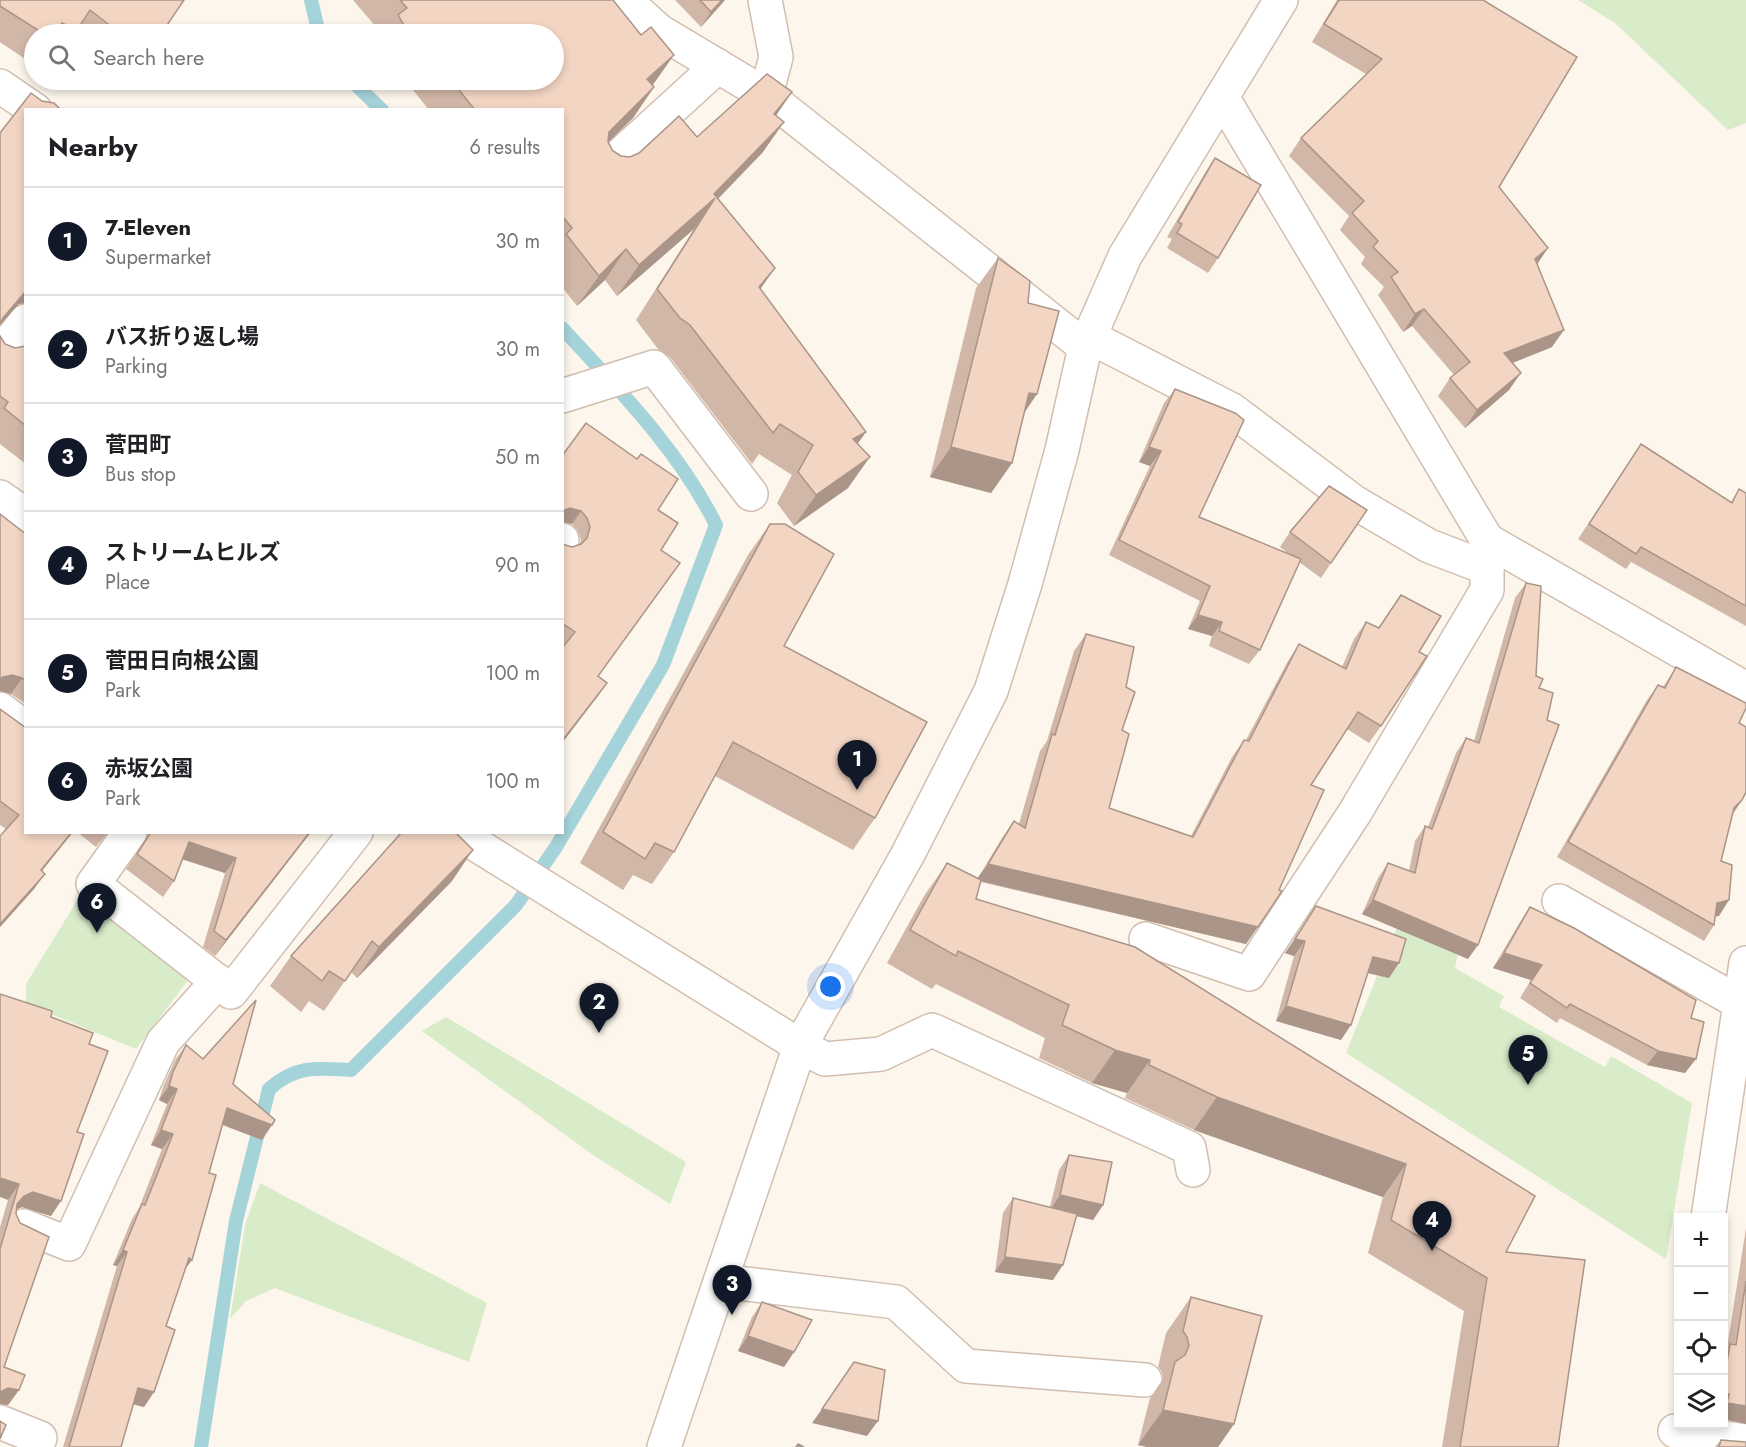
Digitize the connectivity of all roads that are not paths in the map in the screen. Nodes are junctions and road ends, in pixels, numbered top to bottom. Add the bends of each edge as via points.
1 (625, 0) edge
2 (765, 0) edge
3 (1281, 0) edge
4 (718, 66) junction
5 (0, 86) edge
6 (766, 95) junction
7 (1222, 97) junction
8 (32, 108) edge
9 (605, 169) edge
10 (24, 324) edge
11 (1088, 342) junction
12 (0, 354) edge
13 (564, 395) edge
14 (751, 494) dead end
15 (0, 497) edge
16 (24, 514) edge
17 (1487, 554) junction
18 (1746, 689) edge
19 (0, 709) edge
20 (24, 727) edge
21 (129, 834) edge
22 (354, 834) edge
23 (459, 834) edge
24 (1559, 901) dead end
25 (1146, 939) dead end
26 (1746, 963) edge
27 (218, 981) junction
28 (1740, 1003) junction
29 (800, 1046) junction
30 (1193, 1170) dead end
31 (1709, 1213) edge
32 (24, 1226) edge
33 (722, 1281) junction
34 (1145, 1380) dead end
35 (0, 1422) edge
36 (1676, 1430) edge
37 (1746, 1441) edge
38 (36, 1447) edge
39 (663, 1447) edge

1 - 4 street via 659,31
2 - 6 street via 776,57
3 - 7 street
4 - 6 street
4 - 9 street
5 - 8 street
6 - 11 street
7 - 11 street via 1125,256
7 - 17 street
10 - 12 street
11 - 17 street via 1232,410 1354,502 1429,546
11 - 29 street via 1026,584 991,691 908,854
13 - 14 street via 654,367
15 - 16 street
17 - 18 street
17 - 25 street via 1487,590 1354,814 1249,974
19 - 20 street
21 - 27 street via 93,884
22 - 27 street via 231,992
23 - 29 street
24 - 28 street
26 - 28 street
27 - 32 street via 163,1042 69,1244
28 - 31 street
29 - 30 street via 825,1059 881,1054 932,1030 1189,1148
29 - 33 street
33 - 34 street via 896,1302 966,1366
33 - 39 street
35 - 38 street via 40,1438
36 - 37 street

